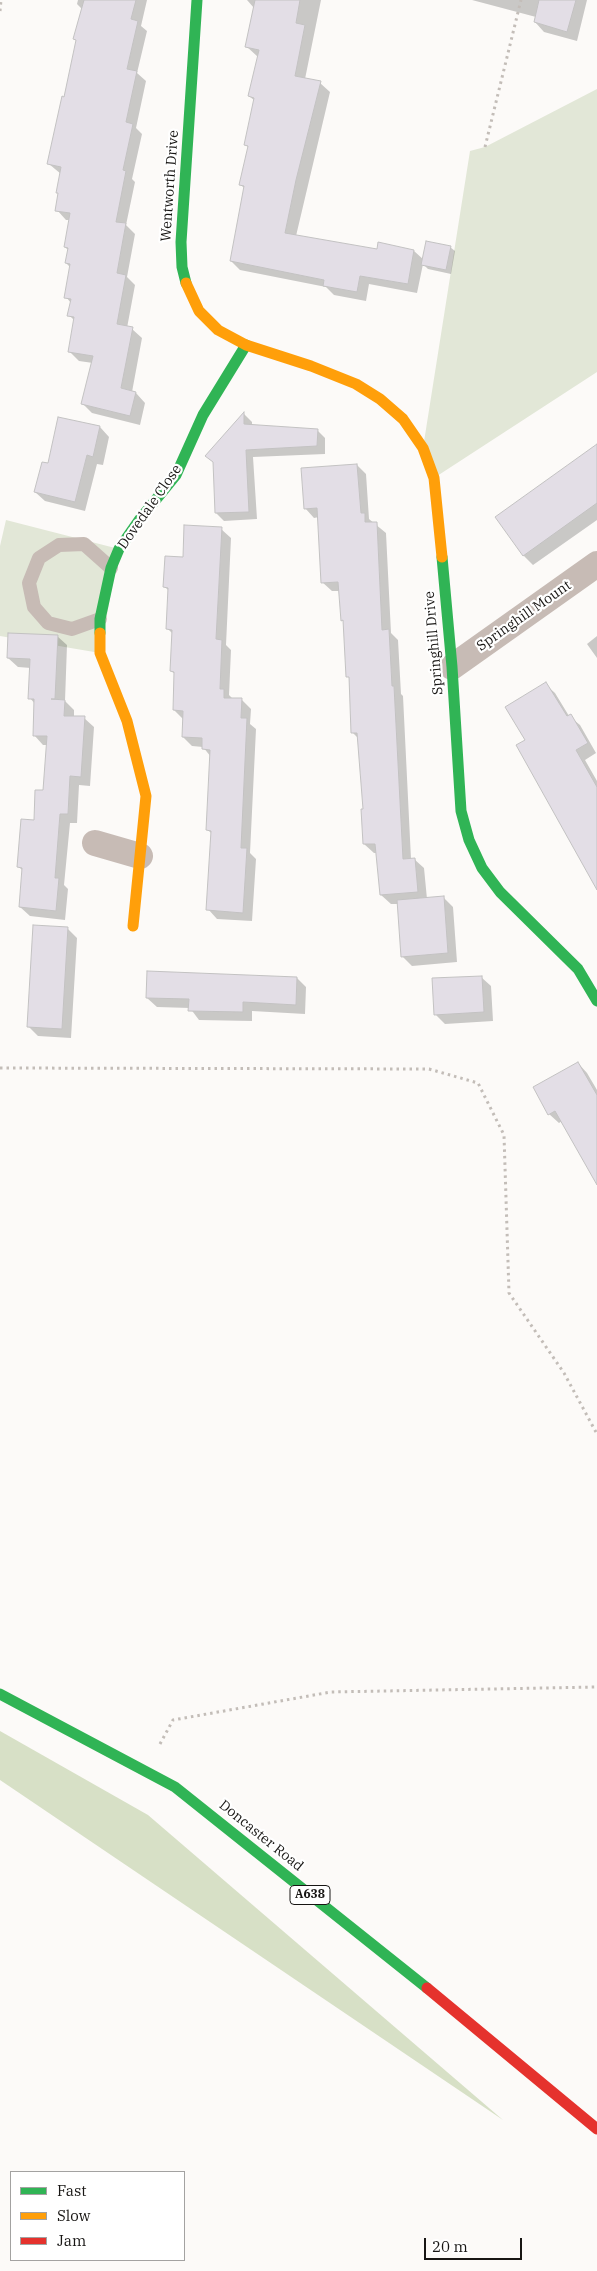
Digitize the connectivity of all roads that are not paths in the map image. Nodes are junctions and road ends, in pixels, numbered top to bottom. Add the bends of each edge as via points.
1 (197, 0) edge
2 (246, 345) junction
3 (597, 564) edge
4 (111, 568) junction
5 (100, 619) junction
6 (452, 667) junction
7 (95, 843) dead end
8 (140, 856) junction
9 (133, 926) dead end
10 (597, 1001) edge
11 (0, 1694) edge
12 (597, 2129) edge

1 - 2 main road, Wentworth Drive via 182,266 198,311 218,330
2 - 4 main road, Dovedale Close via 203,415 176,475 124,541
2 - 6 main road, Springhill Drive via 356,384 403,419 423,448 434,478
3 - 6 street, Springhill Mount
4 - 5 main road, Dovedale Close
4 - 5 lane via 84,544 59,545 39,558 28,583 34,607 48,623 72,629
5 - 8 main road, Dovedale Close via 100,652 127,721 146,796
6 - 10 main road, Springhill Drive via 461,811 469,840 482,868 500,892 578,969
7 - 8 street
8 - 9 main road, Dovedale Close
11 - 12 main road, Doncaster Road / A638 via 183,1793

